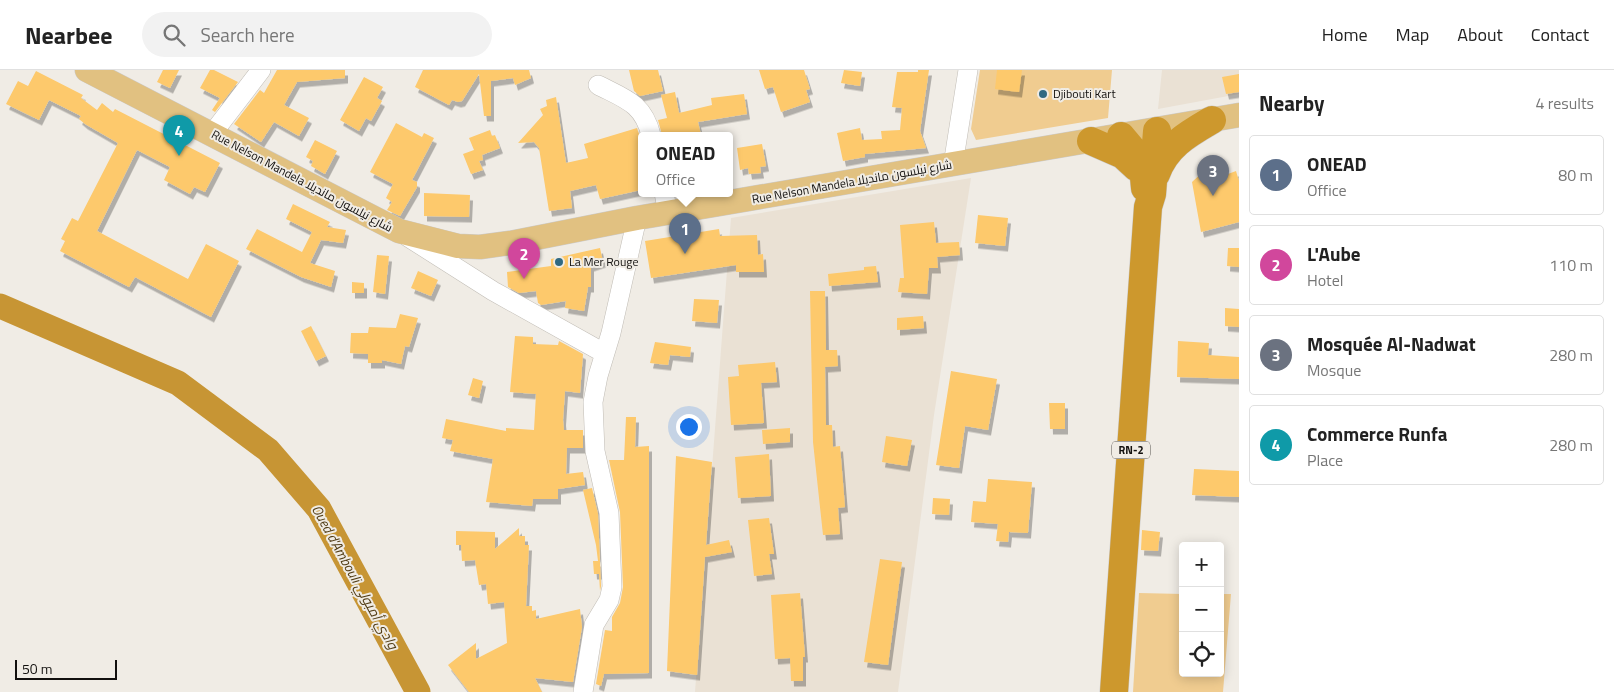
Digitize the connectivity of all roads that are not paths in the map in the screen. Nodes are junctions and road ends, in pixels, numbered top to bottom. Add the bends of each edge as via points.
1 (87, 70) edge
2 (261, 70) edge
3 (968, 70) edge
4 (598, 85) dead end
5 (1239, 115) edge
6 (1212, 120) junction
7 (1157, 131) junction
8 (650, 132) edge
9 (212, 134) junction
10 (1121, 136) junction
11 (1091, 141) junction
12 (953, 164) junction
13 (1149, 190) junction
14 (733, 194) edge
15 (710, 197) edge
16 (666, 203) edge
17 (637, 218) junction
18 (398, 231) junction
19 (604, 353) junction
20 (583, 692) edge
21 (1114, 692) edge

1 - 9 main road, Rue Nelson Mandela شارع نيلسون مانديلا
2 - 9 street
3 - 12 street
4 - 8 street via 638,106
5 - 6 main road, Rue Nelson Mandela شارع نيلسون مانديلا
6 - 7 main road, Rue Nelson Mandela شارع نيلسون مانديلا
6 - 13 highway via 1172,146
7 - 10 main road, Rue Nelson Mandela شارع نيلسون مانديلا
7 - 13 highway, RN-2
9 - 18 main road, Rue Nelson Mandela شارع نيلسون مانديلا
10 - 11 main road, Rue Nelson Mandela شارع نيلسون مانديلا
10 - 13 highway, RN-2 via 1141,160
11 - 12 main road, Rue Nelson Mandela شارع نيلسون مانديلا
11 - 13 highway via 1131,161
12 - 14 main road, Rue Nelson Mandela شارع نيلسون مانديلا
13 - 21 highway, RN-2
15 - 16 main road, Rue Nelson Mandela شارع نيلسون مانديلا
16 - 17 main road, Rue Nelson Mandela شارع نيلسون مانديلا
17 - 18 main road, Rue Nelson Mandela شارع نيلسون مانديلا via 480,247 458,246
17 - 19 street
18 - 19 street via 493,291
19 - 20 street via 593,402 595,451 609,514 612,587 609,600 594,625

